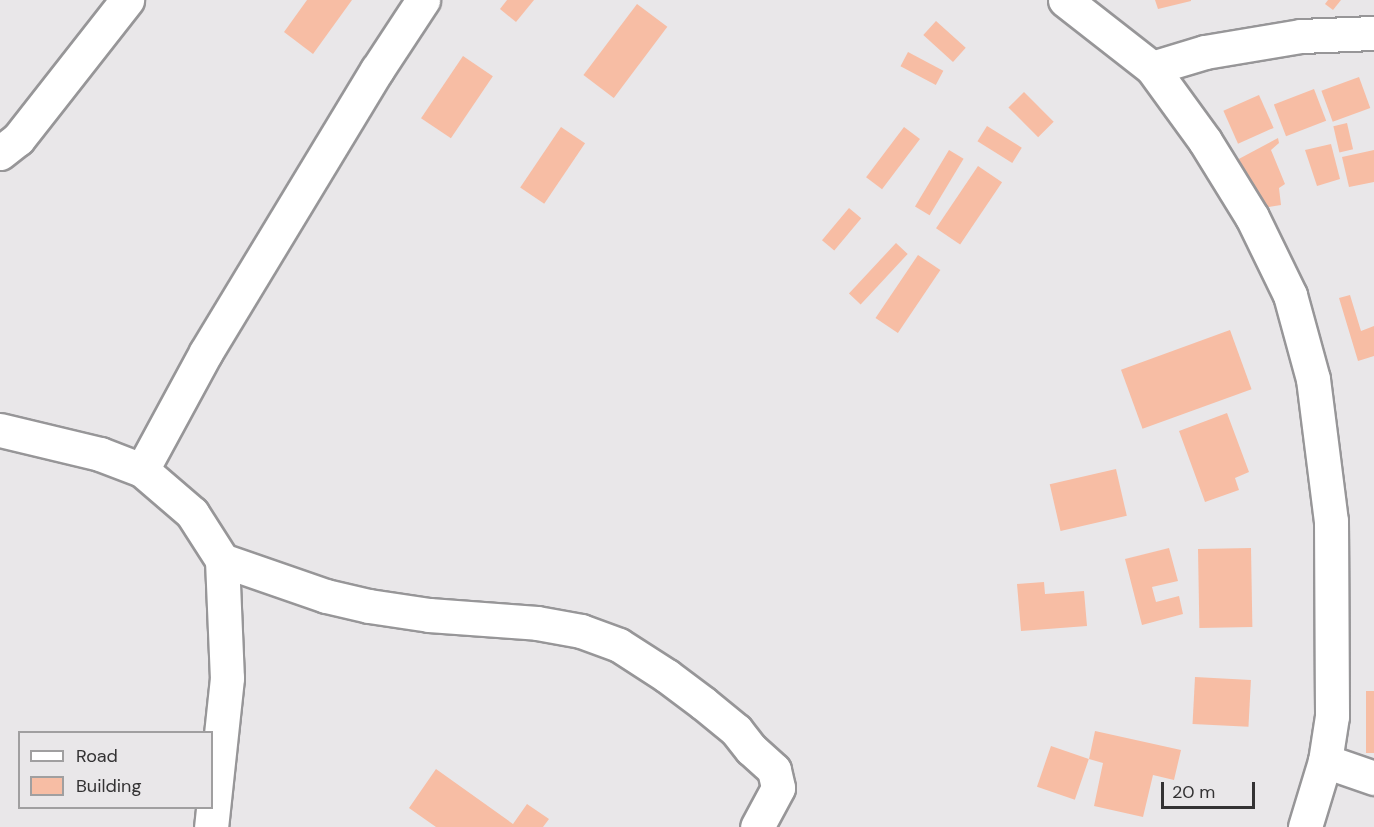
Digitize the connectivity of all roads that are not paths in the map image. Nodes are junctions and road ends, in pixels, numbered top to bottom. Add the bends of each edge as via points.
1 (126, 0) edge
2 (423, 0) edge
3 (1065, 0) edge
4 (1374, 33) edge
5 (1152, 68) junction
6 (0, 153) edge
7 (0, 430) edge
8 (142, 470) junction
9 (222, 560) junction
10 (1325, 761) junction
11 (1374, 778) edge
12 (213, 808) edge
13 (213, 809) edge
14 (211, 827) edge
15 (758, 827) edge
16 (1305, 827) edge

1 - 6 street via 25,131
2 - 8 street via 206,352
3 - 5 street
4 - 5 street via 1301,36 1205,52
5 - 10 street via 1205,141 1252,217 1290,296 1313,379 1331,521 1332,716
7 - 8 street via 100,454
8 - 9 street via 192,513
9 - 12 street via 227,678
9 - 15 street via 326,596 369,606 537,623 581,631 619,645 703,703 736,730 774,770 778,788
10 - 11 street
10 - 16 street
13 - 14 street

